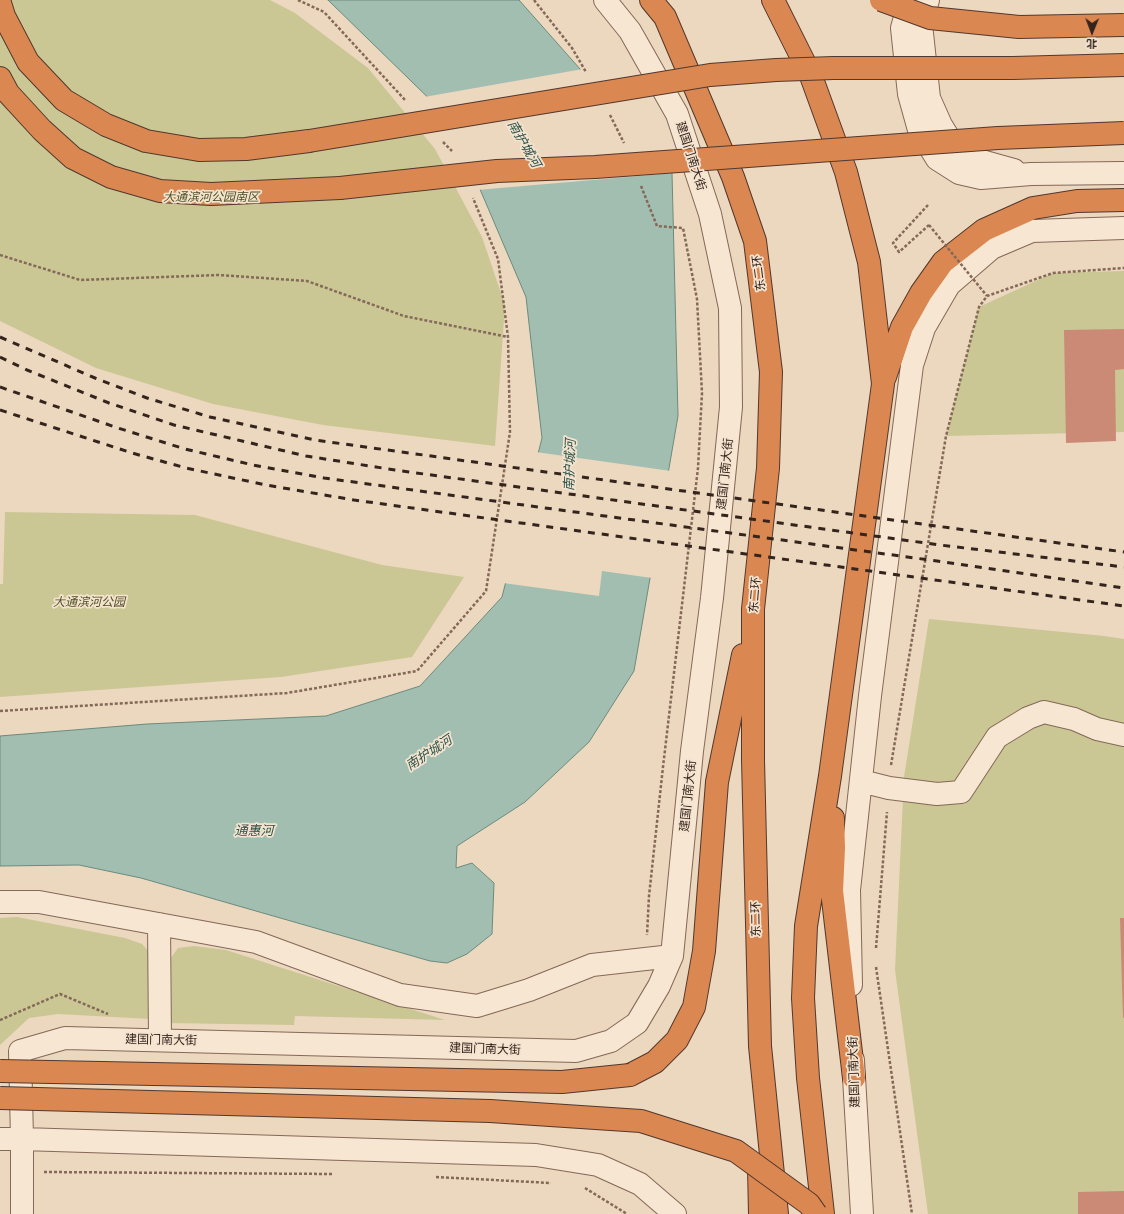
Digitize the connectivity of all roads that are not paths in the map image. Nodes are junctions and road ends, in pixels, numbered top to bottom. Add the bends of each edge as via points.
1 (605, 0) edge
2 (651, 0) edge
3 (774, 0) edge
4 (881, 0) edge
5 (910, 0) edge
6 (928, 0) edge
7 (0, 3) edge
8 (1124, 25) edge
9 (1124, 65) edge
10 (0, 78) edge
11 (1124, 133) edge
12 (1124, 173) edge
13 (1031, 174) junction
14 (1124, 200) edge
15 (1124, 228) edge
16 (883, 384) junction
17 (753, 609) junction
18 (1124, 735) edge
19 (830, 776) junction
20 (861, 781) junction
21 (0, 902) edge
22 (159, 924) junction
23 (672, 956) junction
24 (160, 1039) junction
25 (760, 1046) junction
26 (0, 1071) edge
27 (854, 1078) junction
28 (0, 1098) edge
29 (0, 1139) edge
30 (22, 1139) junction
31 (22, 1214) edge
32 (674, 1214) edge
33 (760, 1214) edge
34 (777, 1214) edge
35 (816, 1214) edge
36 (823, 1214) edge
37 (862, 1214) edge

1 - 23 street, 建国门南大街 via 630,31 677,114 710,214 730,308 731,407 712,598 692,750
2 - 17 highway, 东二环 via 665,17 733,177 755,241 771,372 768,468
3 - 16 highway via 811,76 846,172 870,262
4 - 8 highway, bridge via 930,18 1019,27
5 - 13 street via 902,28 909,94 919,130 937,159 959,173 981,178
6 - 13 street via 921,24 929,98 941,125 954,146 971,158
7 - 9 highway, bridge via 28,62 64,100 106,125 146,141 200,150 246,149 309,141 710,75 833,68
10 - 11 highway, bridge via 8,93 42,130 73,158 111,177 160,191 211,194 340,188 497,171 595,167 998,138
12 - 13 street
14 - 16 highway via 1077,201 1033,208 984,230 943,262 921,293 902,327
15 - 20 street, 建国门南大街 via 1032,231 992,248 949,285 924,328 912,365
16 - 19 highway
17 - 25 highway, 东二环 via 753,768
17 - 26 highway, bridge via 717,782 704,951 694,1007 677,1040 655,1062 630,1075 562,1082
18 - 20 street via 1044,712 1028,718 997,737 961,792 937,794 889,788
19 - 27 highway via 834,848 832,891
19 - 36 highway via 806,926 802,998
20 - 27 street, 建国门南大街 via 849,890
21 - 22 street via 39,902
22 - 23 street via 256,942 400,995 477,1006 529,990 592,965
22 - 24 street
23 - 24 street, 建国门南大街 via 659,986 637,1023 610,1041 576,1051
24 - 30 street, 建国门南大街 via 65,1038 20,1051
25 - 33 highway
25 - 34 highway, 东二环
27 - 37 street, 建国门南大街
28 - 35 highway, bridge via 490,1111 641,1121 736,1151 809,1204
29 - 30 street
30 - 31 street
30 - 32 street via 536,1155 598,1165 640,1184

